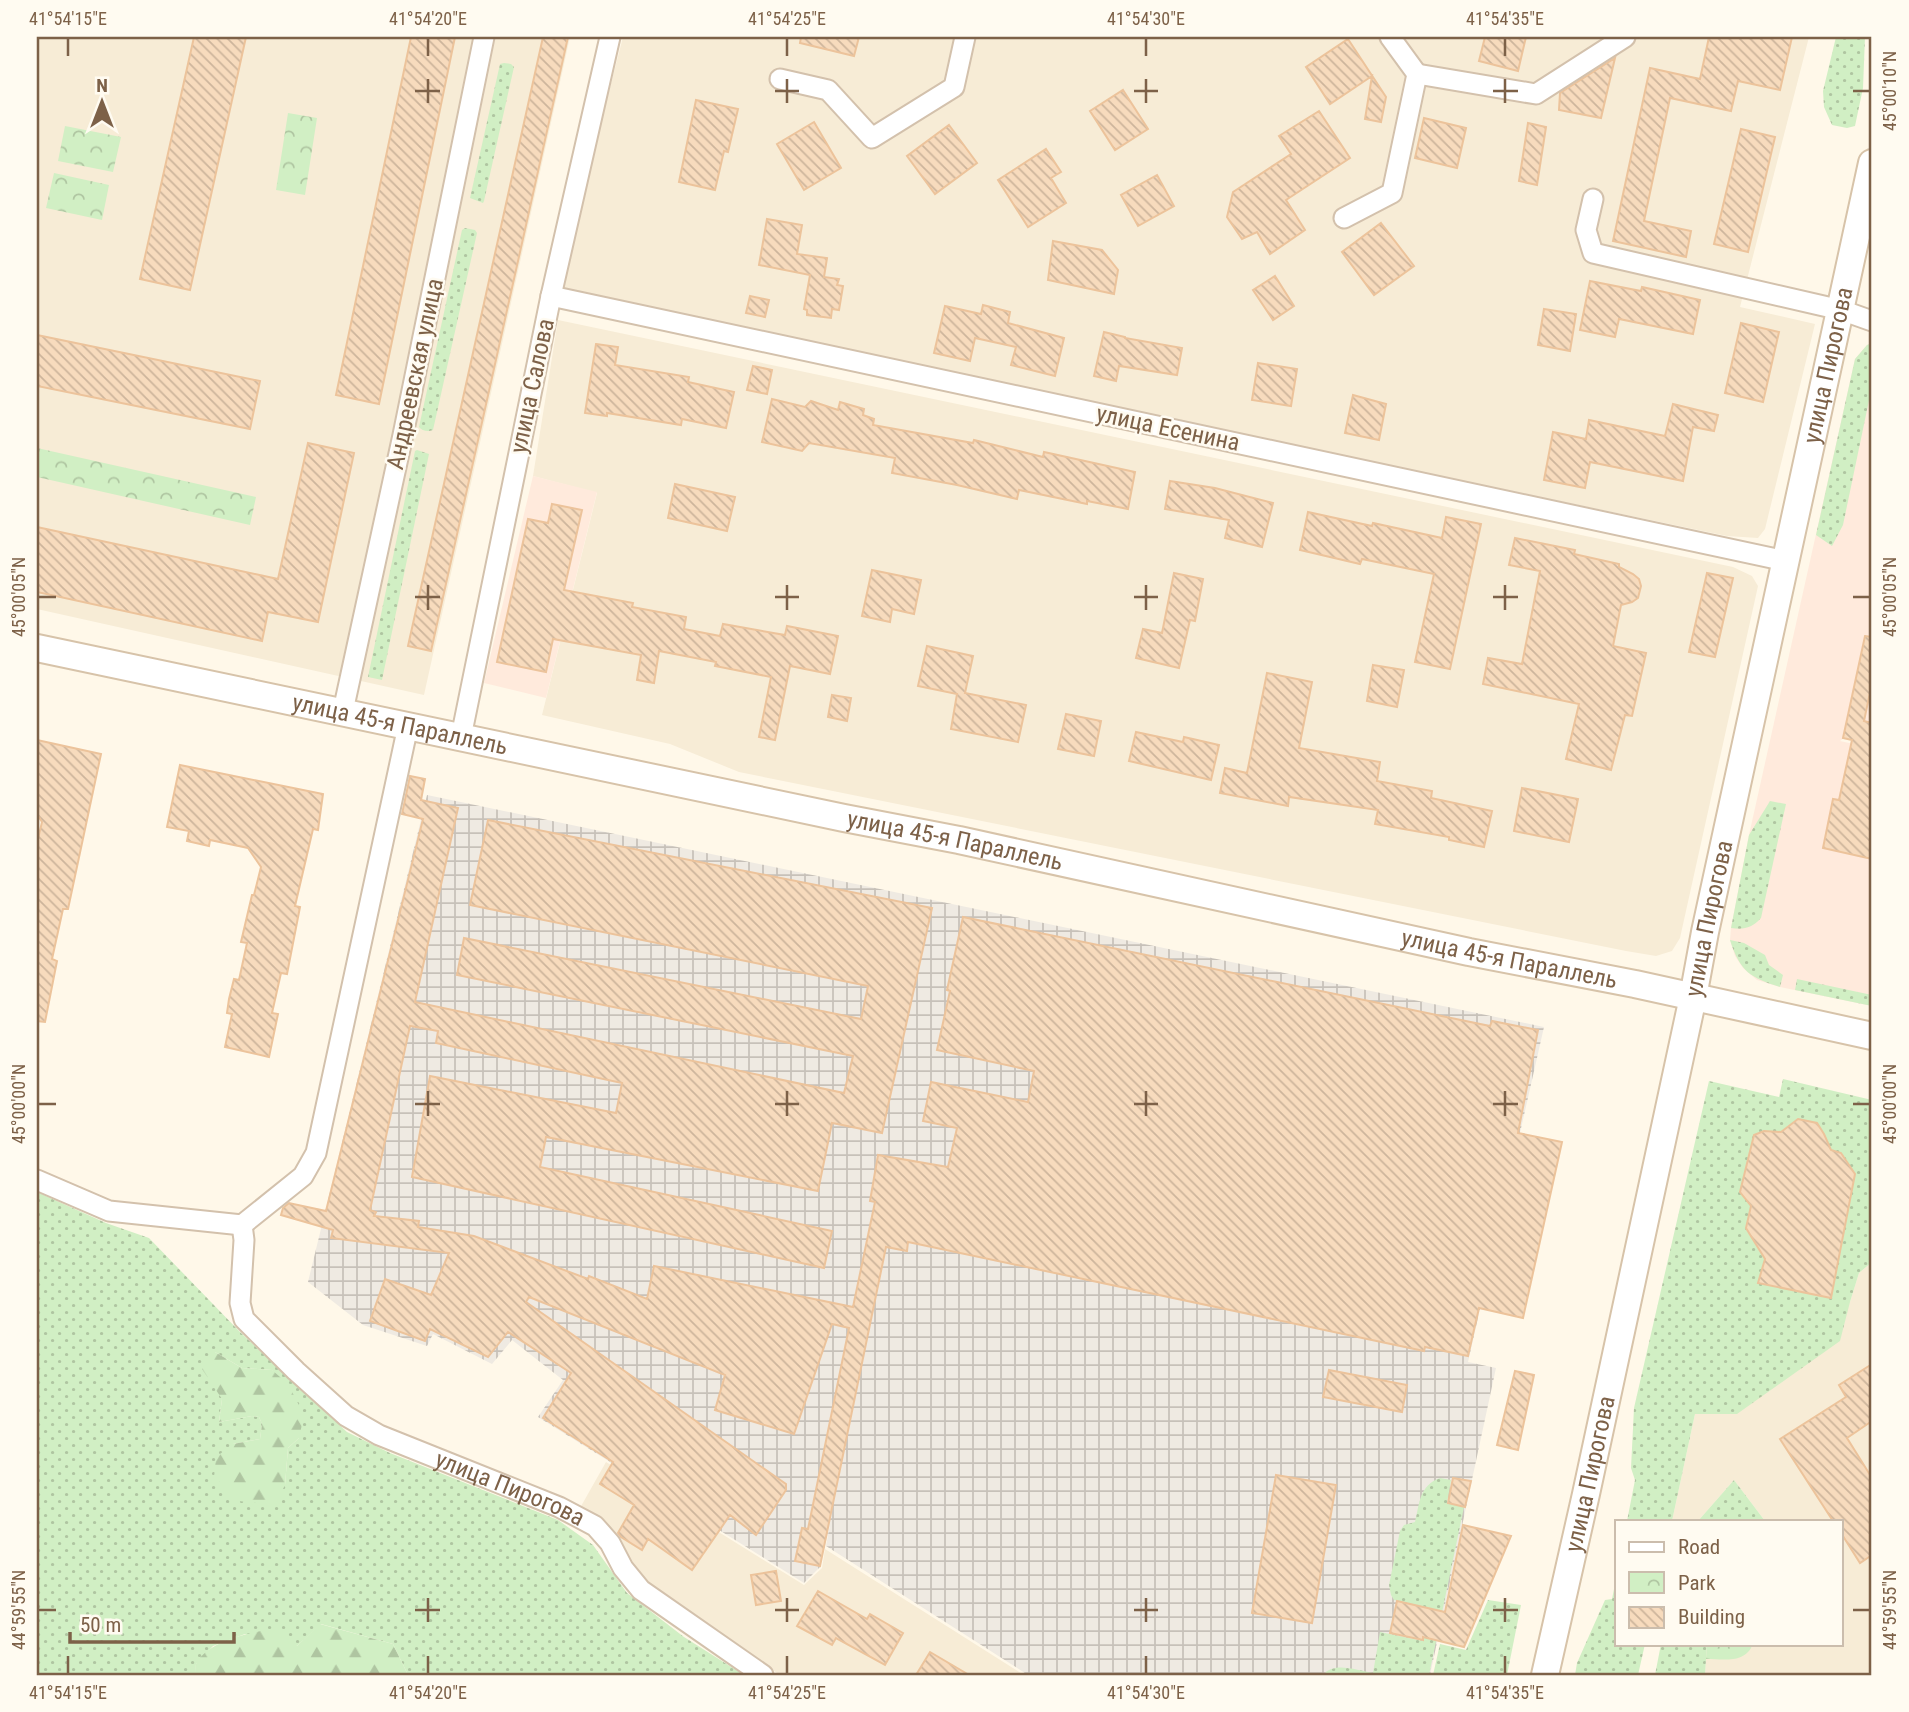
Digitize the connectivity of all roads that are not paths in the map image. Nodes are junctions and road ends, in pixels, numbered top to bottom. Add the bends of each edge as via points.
1 (484, 37) edge
2 (610, 37) edge
3 (965, 37) edge
4 (1390, 37) edge
5 (1625, 37) edge
6 (1417, 74) junction
7 (780, 79) dead end
8 (1872, 163) edge
9 (1593, 199) dead end
10 (1344, 218) dead end
11 (551, 296) junction
12 (1841, 310) junction
13 (1872, 321) edge
14 (1786, 561) junction
15 (37, 648) edge
16 (343, 711) junction
17 (408, 726) junction
18 (461, 737) junction
19 (1693, 997) junction
20 (1872, 1036) edge
21 (37, 1180) edge
22 (242, 1225) junction
23 (763, 1675) edge
24 (1545, 1675) edge

1 - 16 street, Андреевская улица
2 - 11 street, улица Салова
3 - 7 street via 954,87 872,138 828,90
4 - 6 street
5 - 6 street via 1535,94
6 - 10 street via 1392,193
8 - 12 main road, улица Пирогова
9 - 12 street via 1587,230 1593,253
11 - 14 street, улица Есенина
11 - 18 street, улица Салова
12 - 13 street
12 - 14 main road, улица Пирогова
14 - 19 main road, улица Пирогова
15 - 16 main road, улица 45-я Параллель
16 - 17 main road, улица 45-я Параллель
17 - 18 main road, улица 45-я Параллель
17 - 22 street via 316,1153 303,1175
18 - 19 main road, улица 45-я Параллель
19 - 20 main road, улица 45-я Параллель
19 - 24 main road, улица Пирогова
21 - 22 street via 109,1211
22 - 23 street, улица Пирогова via 240,1303 244,1319 346,1416 379,1435 559,1507 595,1526 641,1590

